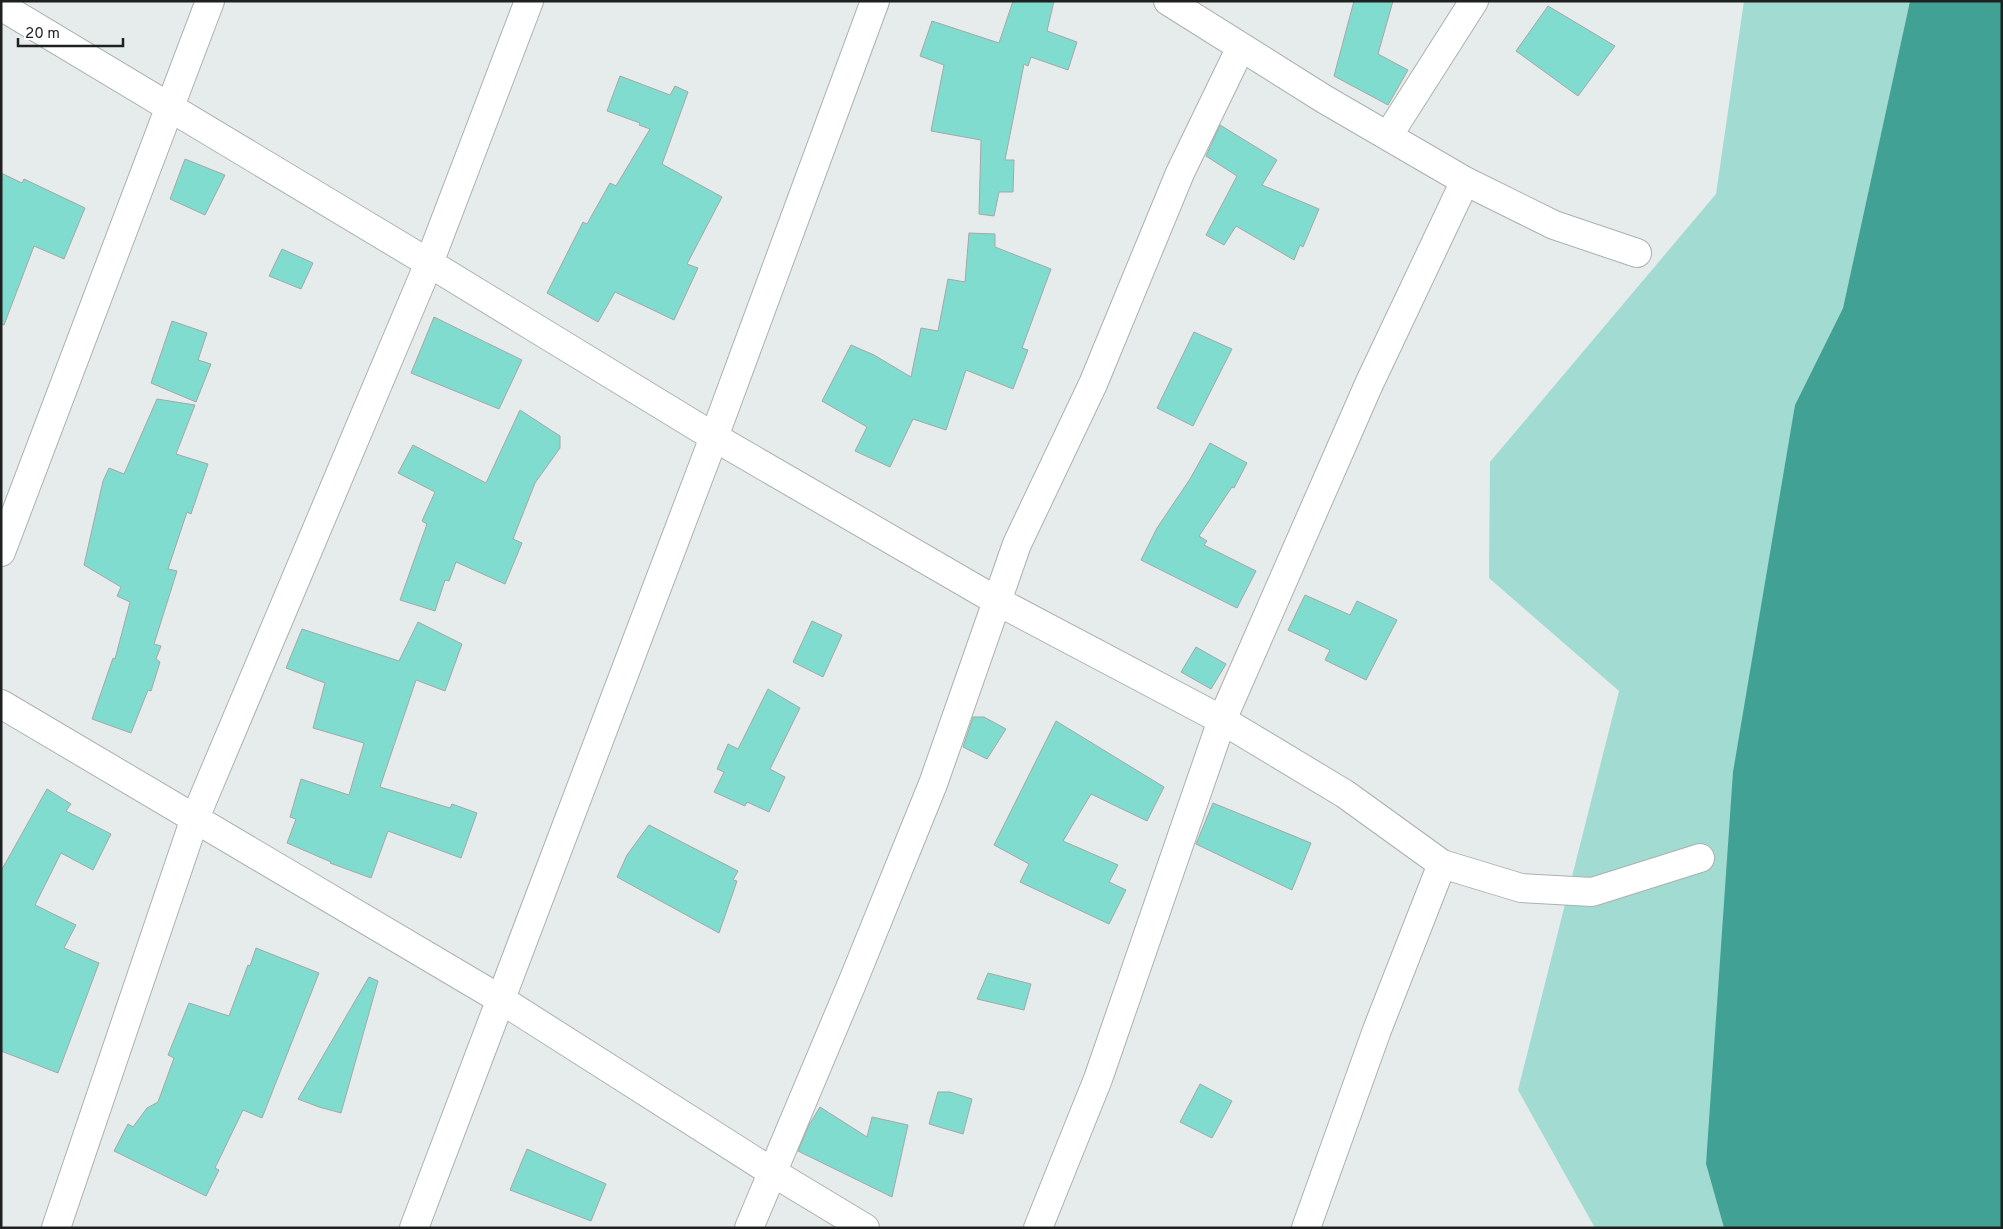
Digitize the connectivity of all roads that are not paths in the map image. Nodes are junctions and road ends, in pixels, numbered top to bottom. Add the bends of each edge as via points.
1 (210, 1) edge
2 (529, 1) edge
3 (875, 1) edge
4 (1474, 1) edge
5 (1175, 3) edge
6 (1, 6) edge
7 (1241, 47) junction
8 (170, 109) junction
9 (1388, 136) junction
10 (1465, 181) junction
11 (1637, 253) dead end
12 (429, 263) junction
13 (714, 437) junction
14 (1, 552) edge
15 (997, 601) junction
16 (1, 704) edge
17 (1222, 720) junction
18 (195, 818) junction
19 (1700, 858) dead end
20 (1442, 864) junction
21 (500, 999) junction
22 (772, 1172) junction
23 (56, 1228) edge
24 (414, 1228) edge
25 (749, 1228) edge
26 (865, 1228) edge
27 (1038, 1228) edge
28 (1306, 1228) edge

1 - 8 street
2 - 12 street
3 - 13 street
4 - 9 street
5 - 7 street
6 - 8 street
7 - 9 street
7 - 15 street via 1180,174 1093,384 1017,544
8 - 12 street
8 - 14 street
9 - 10 street
10 - 11 street via 1554,225
10 - 17 street via 1370,384
12 - 13 street
12 - 18 street
13 - 15 street
13 - 21 street
15 - 17 street
15 - 22 street via 933,784
16 - 18 street
17 - 20 street via 1345,794
17 - 27 street via 1098,1079
18 - 21 street
18 - 23 street
19 - 20 street via 1592,892 1521,888
20 - 28 street via 1377,1030
21 - 22 street
21 - 24 street
22 - 25 street
22 - 26 street

